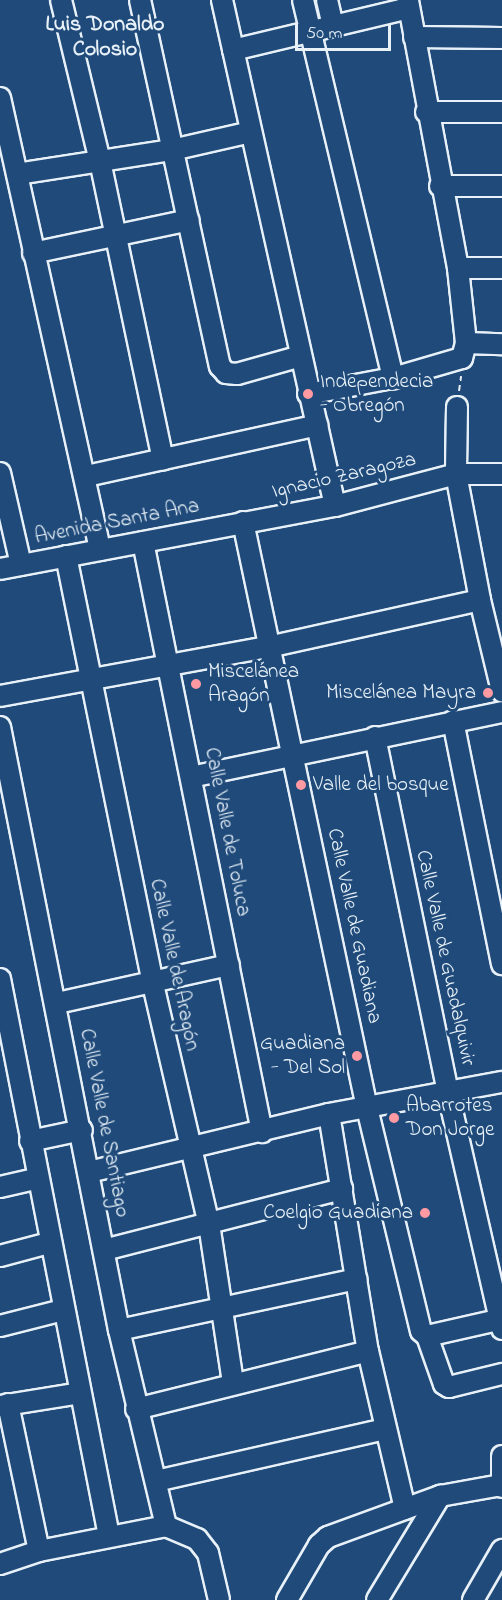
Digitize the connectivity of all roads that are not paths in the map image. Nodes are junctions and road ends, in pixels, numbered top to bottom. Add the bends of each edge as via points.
1 (61, 0) edge
2 (140, 0) edge
3 (222, 0) edge
4 (303, 0) edge
5 (327, 0) edge
6 (408, 4) edge
7 (333, 26) junction
8 (311, 31) junction
9 (414, 37) junction
10 (502, 38) edge
11 (233, 50) junction
12 (0, 98) edge
13 (426, 112) junction
14 (502, 112) edge
15 (251, 132) junction
16 (172, 150) junction
17 (100, 161) junction
18 (10, 166) edge
19 (440, 186) junction
20 (502, 186) edge
21 (189, 220) junction
22 (114, 236) junction
23 (33, 253) junction
24 (458, 268) junction
25 (502, 268) edge
26 (502, 344) edge
27 (464, 351) junction
28 (301, 356) junction
29 (393, 378) junction
30 (308, 394) junction
31 (458, 407) road end
32 (316, 425) junction
33 (163, 459) junction
34 (0, 473) edge
35 (456, 474) junction
36 (502, 474) edge
37 (86, 476) junction
38 (335, 506) junction
39 (243, 522) junction
40 (143, 542) junction
41 (100, 550) junction
42 (66, 556) junction
43 (21, 565) junction
44 (0, 569) edge
45 (480, 600) junction
46 (268, 647) junction
47 (168, 666) junction
48 (91, 679) junction
49 (502, 691) edge
50 (0, 696) edge
51 (502, 712) edge
52 (453, 721) junction
53 (0, 727) edge
54 (375, 737) junction
55 (294, 753) junction
56 (191, 777) junction
57 (229, 964) junction
58 (502, 964) edge
59 (0, 980) edge
60 (152, 980) junction
61 (57, 1003) junction
62 (4, 1026) edge
63 (502, 1082) edge
64 (448, 1093) junction
65 (367, 1108) junction
66 (329, 1114) junction
67 (82, 1130) junction
68 (262, 1132) junction
69 (30, 1141) junction
70 (190, 1147) junction
71 (89, 1172) junction
72 (36, 1179) junction
73 (0, 1187) edge
74 (342, 1189) junction
75 (209, 1224) junction
76 (49, 1243) junction
77 (104, 1250) junction
78 (0, 1256) edge
79 (357, 1279) junction
80 (219, 1307) junction
81 (63, 1310) junction
82 (501, 1322) edge
83 (0, 1326) edge
84 (119, 1330) junction
85 (427, 1336) junction
86 (368, 1351) junction
87 (502, 1374) edge
88 (233, 1383) junction
89 (80, 1393) junction
90 (4, 1405) edge
91 (136, 1409) junction
92 (385, 1429) junction
93 (502, 1456) edge
94 (156, 1481) junction
95 (502, 1486) edge
96 (440, 1496) junction
97 (405, 1509) junction
98 (166, 1526) junction
99 (109, 1536) junction
100 (502, 1550) edge
101 (39, 1551) junction
102 (0, 1564) edge
103 (219, 1600) edge
104 (286, 1600) edge
105 (377, 1600) edge
106 (473, 1600) edge

1 - 17 street
2 - 16 street
3 - 11 street
4 - 8 street
5 - 7 street
6 - 7 street
6 - 9 street
7 - 8 street
8 - 11 street
8 - 29 street
9 - 10 street
9 - 13 street
11 - 15 street
12 - 18 street
13 - 14 street
13 - 19 street
15 - 16 street
15 - 28 street
16 - 17 street
16 - 21 street
17 - 18 street
17 - 22 street
18 - 23 street
19 - 20 street
19 - 24 street
21 - 22 street
21 - 28 street via 220,366 226,373 237,374
22 - 23 street
22 - 33 street
23 - 37 street
24 - 25 street
24 - 27 street
26 - 27 street
27 - 29 street
28 - 30 street
29 - 30 street
30 - 32 street
31 - 35 street
32 - 33 street
32 - 38 street
33 - 37 street
34 - 43 street
35 - 36 street, Ignacio Zaragoza
35 - 38 street, Ignacio Zaragoza
35 - 45 street
37 - 41 street
38 - 39 street, Ignacio Zaragoza
39 - 40 street, Avenida Santa Ana
39 - 46 street, Calle Valle de Guadiana
40 - 41 street, Avenida Santa Ana
40 - 47 street, Calle Valle de Toluca
41 - 42 street, Avenida Santa Ana
42 - 43 street, Avenida Santa Ana
42 - 48 street, Calle Valle de Aragón
43 - 44 street, Avenida Santa Ana
45 - 46 street
45 - 49 street
46 - 47 street
46 - 55 street, Calle Valle de Guadiana
47 - 48 street
47 - 56 street, Calle Valle de Toluca
48 - 50 street
48 - 60 street, Calle Valle de Aragón
51 - 52 street
52 - 54 street
52 - 58 street
53 - 61 street, Calle Valle de Santiago
54 - 55 street
54 - 64 street, Calle Valle de Guadalquivir
55 - 56 street
55 - 65 street, Calle Valle de Guadiana
56 - 57 street, Calle Valle de Toluca
57 - 60 street
57 - 68 street, Calle Valle de Toluca
59 - 62 street
60 - 61 street
60 - 70 street, Calle Valle de Aragón
61 - 67 street, Calle Valle de Santiago
62 - 69 street
63 - 64 street
64 - 65 street
64 - 82 street, Calle Valle de Guadalquivir
65 - 66 street
65 - 85 street, Calle Valle de Guadiana via 421,1331
66 - 68 street
66 - 74 street
67 - 69 street
67 - 71 street, Calle Valle de Santiago
68 - 70 street
69 - 72 street
70 - 71 street
70 - 75 street, Calle Valle de Aragón
71 - 77 street, Calle Valle de Santiago
72 - 73 street
72 - 76 street
74 - 75 street
74 - 79 street
75 - 77 street
75 - 80 street, Calle Valle de Aragón
76 - 78 street
76 - 81 street
77 - 84 street, Calle Valle de Santiago
79 - 80 street
79 - 86 street
80 - 84 street
80 - 88 street, Calle Valle de Aragón
81 - 83 street
81 - 89 street
82 - 85 street
84 - 91 street, Calle Valle de Santiago
85 - 87 street, Calle Valle de Guadiana via 444,1383 449,1387
86 - 88 street
86 - 92 street
88 - 91 street
89 - 90 street
89 - 99 street
90 - 101 street
91 - 94 street, Calle Valle de Santiago
92 - 94 street
92 - 97 street
93 - 95 street
94 - 98 street, Calle Valle de Santiago
95 - 96 street
96 - 97 street
96 - 105 street
97 - 104 street via 328,1537 319,1545
98 - 99 street
98 - 103 street via 197,1539 208,1553
99 - 101 street
100 - 106 street
101 - 102 street

